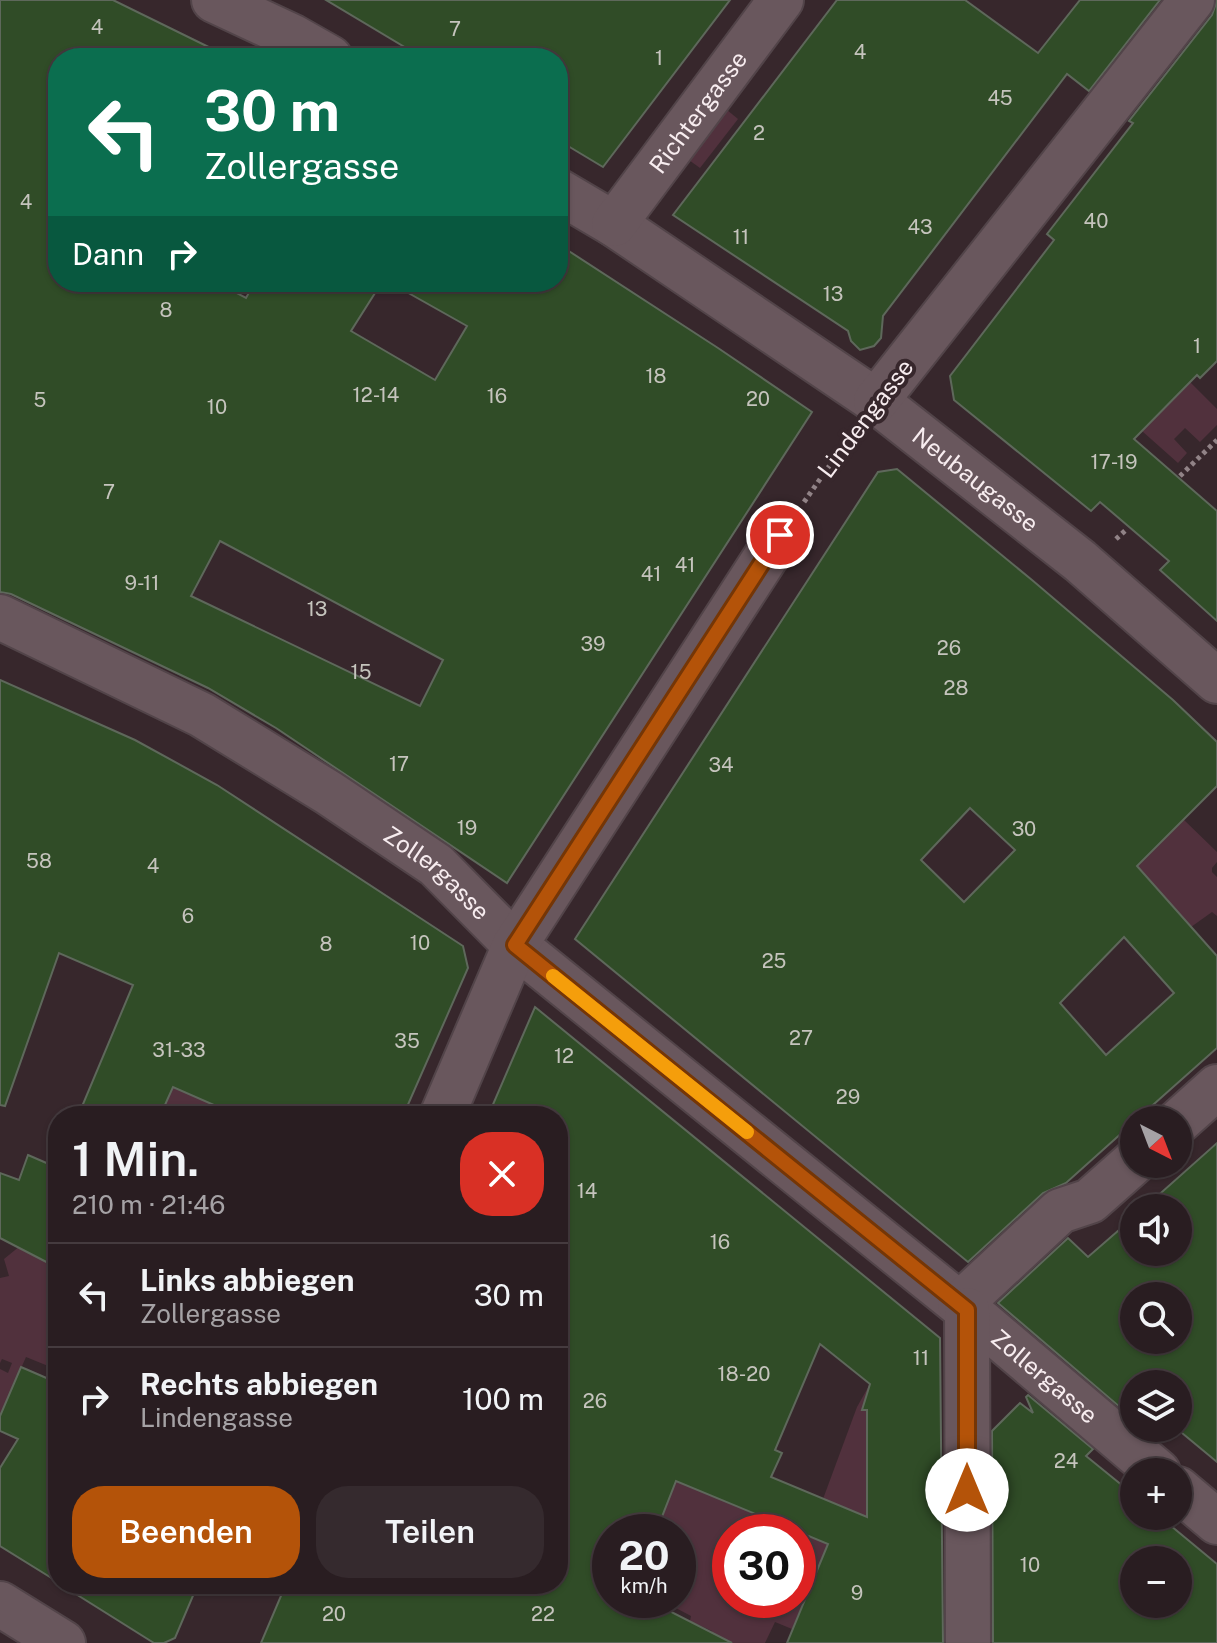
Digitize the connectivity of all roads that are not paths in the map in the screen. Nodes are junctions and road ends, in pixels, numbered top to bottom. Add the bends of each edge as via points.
1 (214, 0) edge
2 (781, 0) edge
3 (1192, 0) edge
4 (312, 48) edge
5 (568, 197) edge
6 (614, 224) junction
7 (876, 401) junction
8 (780, 535) road end
9 (0, 617) edge
10 (1217, 681) edge
11 (515, 945) junction
12 (1217, 1087) edge
13 (446, 1106) edge
14 (1192, 1109) edge
15 (1120, 1174) edge
16 (964, 1307) junction
17 (1142, 1458) edge
18 (1192, 1501) edge
19 (1217, 1522) edge
20 (0, 1604) edge
21 (63, 1643) edge
22 (968, 1643) edge

1 - 4 street
2 - 6 street, Richtergasse
3 - 7 street, Lindengasse
5 - 6 street, Neubaugasse
6 - 7 street, Neubaugasse
7 - 10 street, Neubaugasse via 1080,561
8 - 11 street
9 - 11 street, Zollergasse via 202,715 329,793 436,865
11 - 13 street
11 - 16 street, Zollergasse
12 - 14 street
15 - 16 street via 1090,1201 1060,1211
16 - 17 street, Zollergasse
16 - 22 street
18 - 19 street
20 - 21 street

